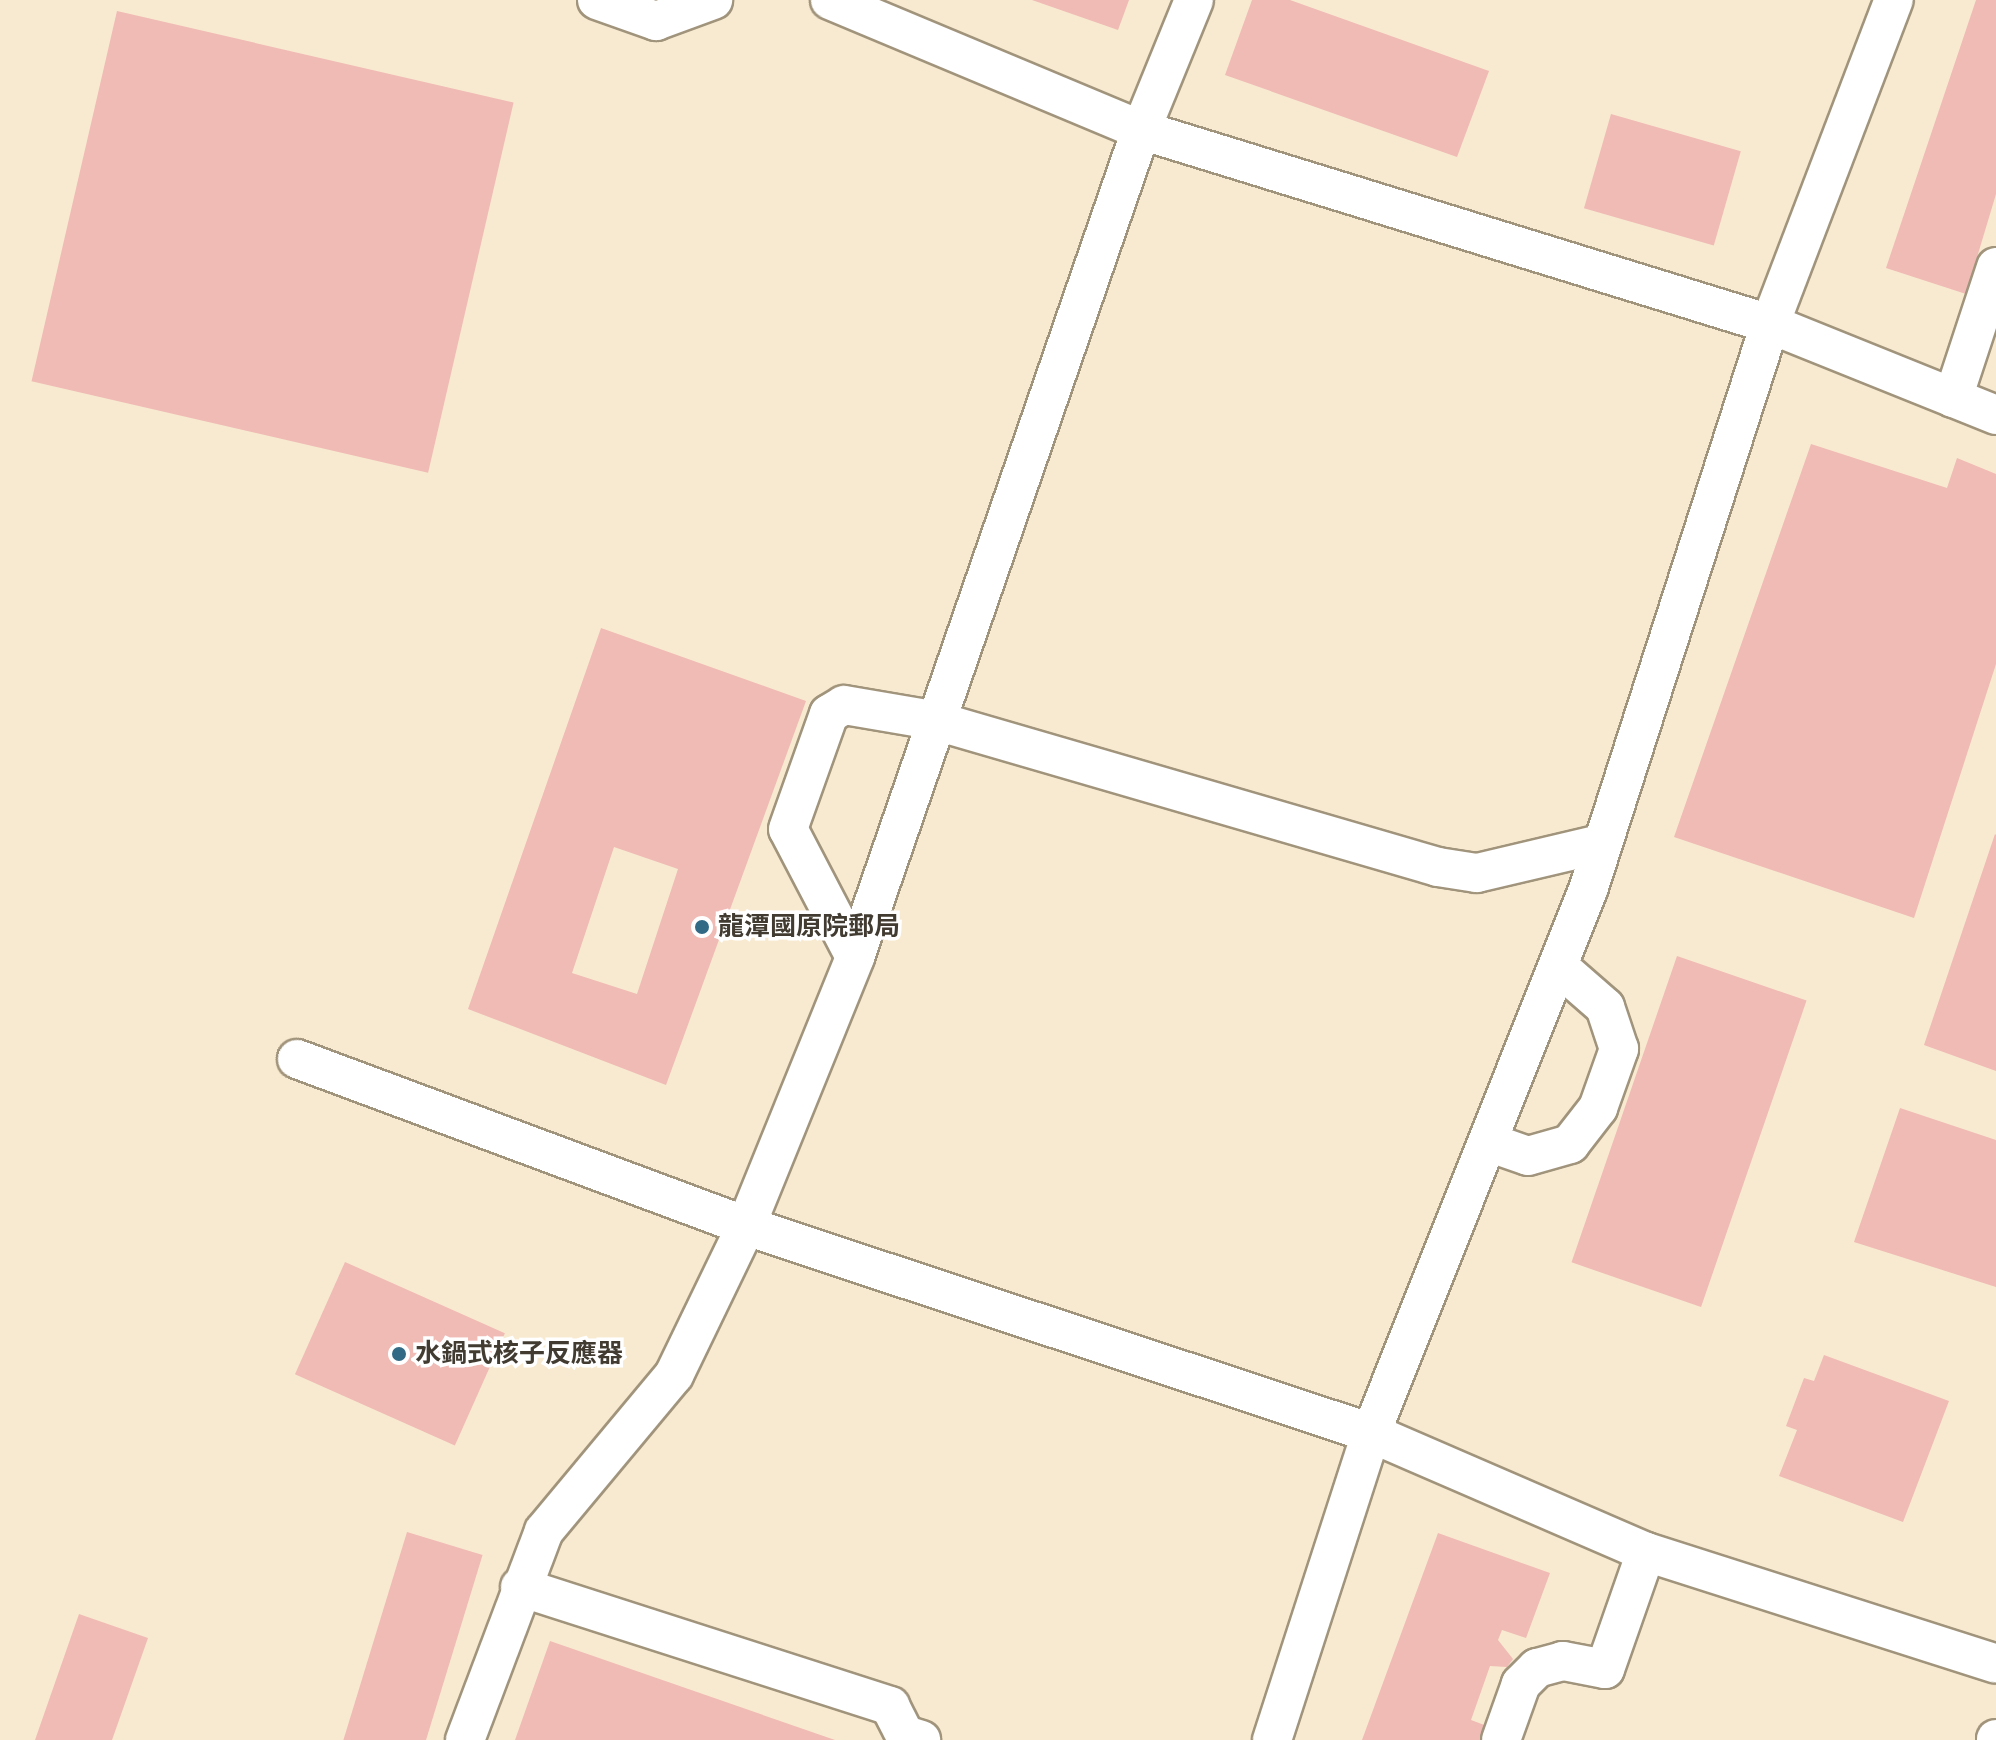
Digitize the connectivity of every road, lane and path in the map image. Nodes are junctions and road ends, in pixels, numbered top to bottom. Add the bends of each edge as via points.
1 (597, 0) edge
2 (713, 0) edge
3 (830, 0) edge
4 (1194, 0) edge
5 (1894, 0) edge
6 (1141, 130) junction
7 (1996, 267) edge
8 (1770, 324) junction
9 (1953, 398) junction
10 (1996, 415) edge
11 (933, 720) junction
12 (1600, 844) junction
13 (855, 957) junction
14 (1558, 966) junction
15 (297, 1059) dead end
16 (1488, 1142) junction
17 (746, 1226) junction
18 (1371, 1433) junction
19 (1646, 1552) junction
20 (520, 1587) junction
21 (1996, 1664) edge
22 (465, 1740) edge
23 (921, 1740) edge
24 (1272, 1740) edge
25 (1501, 1740) edge

1 - 2 lane via 656,21
3 - 6 lane
4 - 6 lane
5 - 8 lane
6 - 8 lane
6 - 11 lane
7 - 9 lane
8 - 9 lane
8 - 12 lane
9 - 10 lane
11 - 12 lane via 1438,867 1477,873
11 - 13 lane
11 - 13 lane via 864,704 829,714 788,818
12 - 14 lane
13 - 17 lane
14 - 16 lane
14 - 16 lane via 1605,1007 1619,1049 1598,1108 1570,1144 1528,1156
15 - 17 lane
16 - 18 lane
17 - 18 lane
17 - 20 lane via 674,1375 544,1531
18 - 19 lane
18 - 24 lane
19 - 21 lane
19 - 25 lane via 1605,1669 1563,1661 1537,1668 1521,1684
20 - 22 lane
20 - 23 lane via 890,1706 905,1735

